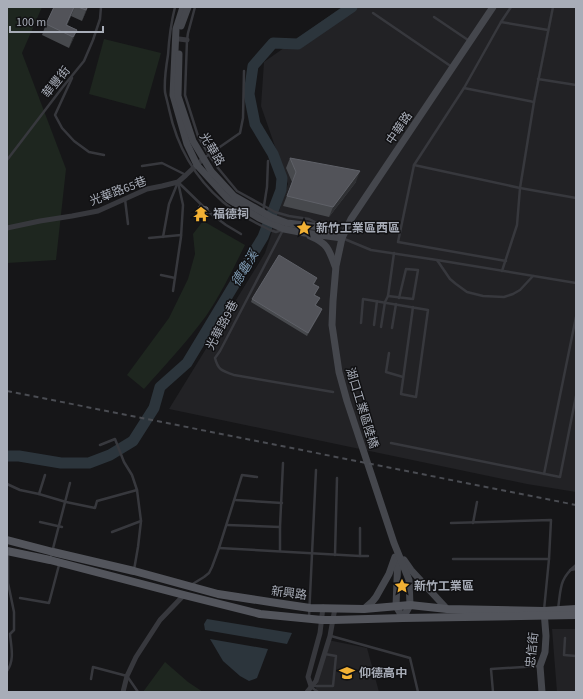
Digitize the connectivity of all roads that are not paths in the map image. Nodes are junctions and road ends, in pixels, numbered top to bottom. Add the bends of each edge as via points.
1 (101, 7) edge
2 (175, 7) edge
3 (182, 7) edge
4 (188, 7) edge
5 (195, 7) edge
6 (493, 7) edge
7 (511, 7) edge
8 (552, 7) edge
9 (374, 13) dead end
10 (434, 17) dead end
11 (501, 22) junction
12 (548, 30) junction
13 (179, 39) junction
14 (187, 40) junction
15 (470, 41) junction
16 (452, 68) junction
17 (244, 71) dead end
18 (74, 74) junction
19 (538, 79) junction
20 (576, 85) edge
21 (464, 88) junction
22 (534, 102) junction
23 (104, 155) dead end
24 (206, 157) junction
25 (7, 160) edge
26 (268, 161) dead end
27 (414, 165) junction
28 (142, 166) dead end
29 (195, 167) junction
30 (186, 175) junction
31 (178, 182) junction
32 (520, 188) junction
33 (576, 198) edge
34 (125, 199) junction
35 (263, 214) junction
36 (273, 221) junction
37 (128, 224) dead end
38 (7, 228) edge
39 (284, 229) junction
40 (305, 233) junction
41 (241, 234) dead end
42 (181, 235) junction
43 (163, 237) junction
44 (149, 238) dead end
45 (342, 238) junction
46 (394, 253) junction
47 (437, 260) junction
48 (506, 261) junction
49 (336, 266) junction
50 (502, 271) junction
51 (161, 275) dead end
52 (533, 276) junction
53 (175, 278) junction
54 (576, 283) edge
55 (173, 291) dead end
56 (388, 296) junction
57 (399, 298) junction
58 (377, 301) junction
59 (385, 302) junction
60 (396, 304) junction
61 (413, 307) junction
62 (576, 317) edge
63 (360, 323) dead end
64 (374, 325) dead end
65 (381, 327) dead end
66 (392, 328) dead end
67 (389, 353) dead end
68 (403, 377) junction
69 (333, 392) dead end
70 (576, 396) edge
71 (391, 443) dead end
72 (100, 445) dead end
73 (283, 463) dead end
74 (316, 470) dead end
75 (544, 474) junction
76 (45, 475) dead end
77 (257, 477) dead end
78 (337, 478) dead end
79 (70, 483) dead end
80 (8, 485) edge
81 (137, 490) junction
82 (39, 494) junction
83 (235, 500) junction
84 (66, 502) junction
85 (477, 502) dead end
86 (282, 503) junction
87 (141, 521) junction
88 (40, 522) dead end
89 (473, 523) junction
90 (451, 524) dead end
91 (227, 525) junction
92 (60, 527) junction
93 (280, 527) junction
94 (360, 528) dead end
95 (112, 532) dead end
96 (7, 540) edge
97 (219, 548) junction
98 (8, 551) edge
99 (280, 551) junction
100 (398, 552) junction
101 (313, 553) junction
102 (335, 555) junction
103 (52, 556) junction
104 (360, 556) junction
105 (368, 556) dead end
106 (453, 559) dead end
107 (549, 559) junction
108 (60, 562) junction
109 (576, 565) edge
110 (576, 569) edge
111 (570, 570) junction
112 (134, 571) junction
113 (188, 586) junction
114 (184, 595) junction
115 (20, 598) dead end
116 (410, 605) junction
117 (396, 606) junction
118 (323, 607) junction
119 (310, 608) junction
120 (335, 608) junction
121 (364, 609) junction
122 (447, 609) junction
123 (576, 609) edge
124 (558, 610) junction
125 (545, 613) junction
126 (576, 615) edge
127 (404, 618) junction
128 (309, 619) junction
129 (322, 620) junction
130 (333, 620) junction
131 (330, 636) junction
132 (565, 638) dead end
133 (325, 654) junction
134 (576, 656) edge
135 (540, 666) junction
136 (7, 671) edge
137 (127, 676) junction
138 (91, 679) dead end
139 (311, 686) junction
140 (123, 692) edge
141 (138, 692) edge
142 (307, 692) edge
143 (314, 692) edge
144 (318, 692) edge
145 (418, 692) edge
146 (493, 692) edge
147 (542, 692) edge

1 - 18 lane, 華豐街 via 93,40 84,61
2 - 29 lane, 光華路 via 171,22 165,92 179,145
3 - 29 street, 光華路 via 176,29 173,95
4 - 13 street, 光華路
5 - 14 lane, 光華路
6 - 15 street, 中華路
7 - 11 lane
8 - 12 lane
9 - 16 lane
10 - 15 lane
11 - 12 lane
11 - 21 lane
12 - 19 lane
13 - 14 street
13 - 24 street, 光華路 via 178,96 193,141
14 - 24 lane, 光華路 via 185,95
15 - 16 street, 中華路
16 - 45 street, 中華路 via 351,219
17 - 24 lane via 243,118 240,133
18 - 23 lane via 55,115 62,128 74,141 89,152
18 - 25 lane, 華豐街
19 - 20 lane
19 - 22 lane
21 - 22 lane
21 - 27 lane
22 - 32 lane
24 - 29 street, 光華路65巷
24 - 35 street, 光華路 via 212,171 234,196
26 - 35 lane
27 - 32 lane
27 - 48 lane via 398,242
28 - 30 lane via 162,164
29 - 30 street, 光華路65巷
29 - 35 street, 光華路 via 228,198
30 - 31 street, 光華路65巷
31 - 34 street, 光華路65巷 via 147,189
31 - 41 lane via 210,213
31 - 42 lane via 183,205
31 - 43 lane via 169,204
32 - 33 lane
32 - 48 lane via 517,225
34 - 37 lane
34 - 38 street, 光華路65巷 via 98,211
35 - 36 street, 光華路
35 - 36 lane, 光華路
36 - 39 street, 光華路
36 - 45 street, 光華路 via 329,228
39 - 40 street, 光華路
39 - 69 lane, 光華路9巷 via 215,358 217,366 224,372 234,375
40 - 45 street, 光華路
40 - 49 street via 323,242
42 - 43 lane
42 - 53 lane
43 - 44 lane
45 - 46 lane via 371,250
45 - 49 street, 中華路
46 - 47 lane
46 - 56 lane
47 - 50 lane
47 - 52 lane via 456,284 467,292 483,296 504,297 513,294
48 - 50 lane
49 - 100 street, 湖口工業區陸橋 via 332,325 339,372
50 - 52 lane
51 - 53 lane
52 - 54 lane
53 - 55 lane
56 - 57 lane
56 - 59 lane
57 - 57 lane via 413,299 418,270 406,269
58 - 59 lane
58 - 63 lane via 363,299
58 - 64 lane
59 - 60 lane
59 - 65 lane
60 - 61 lane
60 - 66 lane
61 - 68 lane
61 - 68 lane via 428,310 416,396 401,394
62 - 75 lane
67 - 68 lane via 386,372
70 - 75 lane via 560,477
71 - 75 lane
72 - 81 lane via 115,439
73 - 86 lane
74 - 101 lane
76 - 82 lane
77 - 83 lane via 242,475
78 - 102 lane
79 - 84 lane
80 - 82 lane
81 - 84 lane via 97,501 95,508
81 - 87 lane
82 - 84 lane
83 - 86 lane
83 - 91 lane
84 - 92 lane
85 - 89 lane
86 - 93 lane
87 - 95 lane
87 - 112 lane
88 - 92 lane
89 - 90 lane
89 - 107 lane via 552,520
91 - 93 lane
91 - 97 lane
92 - 103 lane
93 - 99 lane
94 - 104 lane
96 - 103 main road, 新興路
97 - 99 lane
97 - 113 lane via 209,573
98 - 103 main road, 新興路
98 - 136 lane via 8,583 14,612 14,630 10,634 12,660
99 - 101 lane
100 - 116 street via 409,580
100 - 117 street
100 - 121 street via 376,597
100 - 122 street
101 - 102 lane
101 - 119 lane
102 - 104 lane
103 - 108 main road, 新興路
103 - 112 main road, 新興路
104 - 105 lane
106 - 107 lane
107 - 125 lane
108 - 114 main road, 新興路
108 - 115 lane via 49,603
109 - 111 lane
110 - 111 lane
111 - 124 lane via 562,582
112 - 113 main road, 新興路
113 - 114 lane
113 - 119 main road, 新興路 via 218,594
114 - 128 main road, 新興路 via 260,614
114 - 137 street via 160,620
116 - 117 main road, 新興路
116 - 122 main road, 新興路
116 - 127 street
117 - 121 main road, 新興路
117 - 127 street
118 - 119 main road, 新興路
118 - 120 main road, 新興路
118 - 129 street
119 - 128 lane
120 - 121 main road, 新興路
120 - 130 street
122 - 125 main road, 新興路
123 - 124 main road, 新興路
124 - 125 main road, 新興路
125 - 126 main road, 新興路
125 - 127 main road, 新興路
125 - 135 street, 忠信街 via 545,652
127 - 130 main road, 新興路
128 - 129 main road, 新興路
129 - 130 main road, 新興路
129 - 139 street via 308,677
130 - 131 street
131 - 133 street
131 - 145 lane via 410,658
132 - 134 lane via 564,655
133 - 139 street via 316,681
133 - 139 lane via 336,656 333,686
135 - 146 lane via 491,669
135 - 147 street, 忠信街
137 - 138 lane via 93,667
137 - 140 street
137 - 141 lane
139 - 142 street
139 - 143 lane
139 - 144 lane

